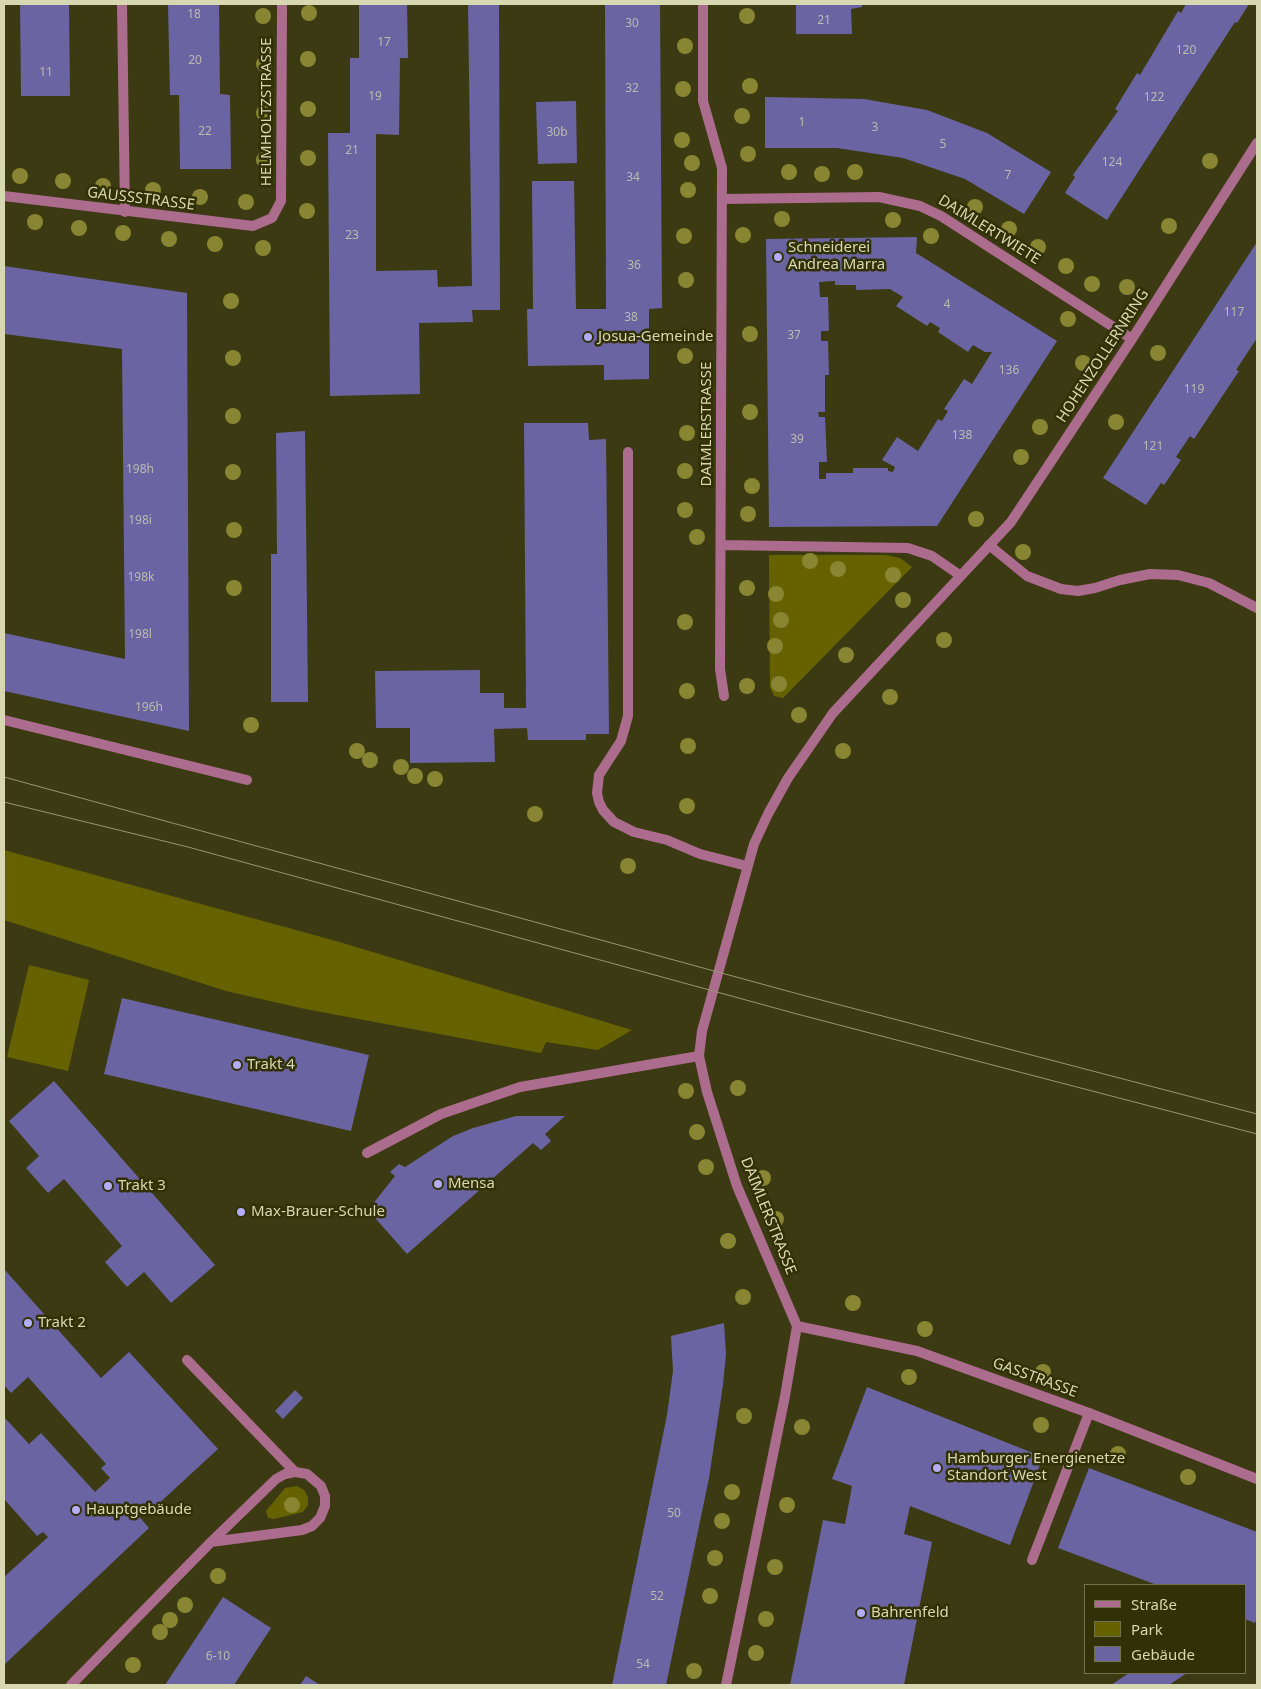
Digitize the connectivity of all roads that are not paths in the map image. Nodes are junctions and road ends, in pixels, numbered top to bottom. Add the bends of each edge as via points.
1 (122, 4) edge
2 (282, 4) edge
3 (703, 4) edge
4 (1257, 143) edge
5 (4, 196) edge
6 (723, 199) junction
7 (124, 212) junction
8 (272, 218) joint
9 (1132, 339) junction
10 (628, 452) dead end
11 (722, 545) junction
12 (989, 545) junction
13 (961, 576) junction
14 (1257, 608) edge
15 (724, 696) dead end
16 (4, 720) edge
17 (794, 770) joint
18 (247, 780) dead end
19 (747, 866) junction
20 (699, 1056) junction
21 (367, 1153) dead end
22 (797, 1326) junction
23 (187, 1360) dead end
24 (1089, 1413) junction
25 (295, 1472) junction
26 (1257, 1479) edge
27 (211, 1542) junction
28 (1032, 1560) dead end
29 (71, 1685) edge
30 (726, 1685) edge

1 - 7 street
2 - 8 street, HELMHOLTZSTRASSE via 282,201
3 - 6 street, DAIMLERSTRASSE via 704,101 722,168
4 - 9 street, HOHENZOLLERNRING
5 - 7 street, GAUSSSTRASSE
6 - 9 street, DAIMLERTWIETE via 879,197 920,206 941,216
6 - 11 street, DAIMLERSTRASSE
7 - 8 street, GAUSSSTRASSE via 253,226
9 - 12 street, HOHENZOLLERNRING via 1011,522
10 - 19 street via 628,716 621,741 599,775 599,802 614,822 634,832
11 - 13 street via 908,548 932,556
11 - 15 street, DAIMLERSTRASSE via 720,669
12 - 13 street, HOHENZOLLERNRING
12 - 14 street via 1027,576 1061,589 1078,591 1150,574 1178,575 1209,583
13 - 17 street, HOHENZOLLERNRING via 833,713
16 - 18 street
17 - 19 street, DAIMLERSTRASSE via 768,814
19 - 20 street, DAIMLERSTRASSE via 702,1031
20 - 21 street via 520,1087 442,1114
20 - 22 street, DAIMLERSTRASSE via 737,1186
22 - 24 street, GASSTRASSE via 916,1352
22 - 30 street
23 - 25 street
24 - 26 street, GASSTRASSE
24 - 28 street
25 - 27 street via 276,1479
25 - 27 street via 316,1479 325,1496 320,1518 312,1526
27 - 29 street

